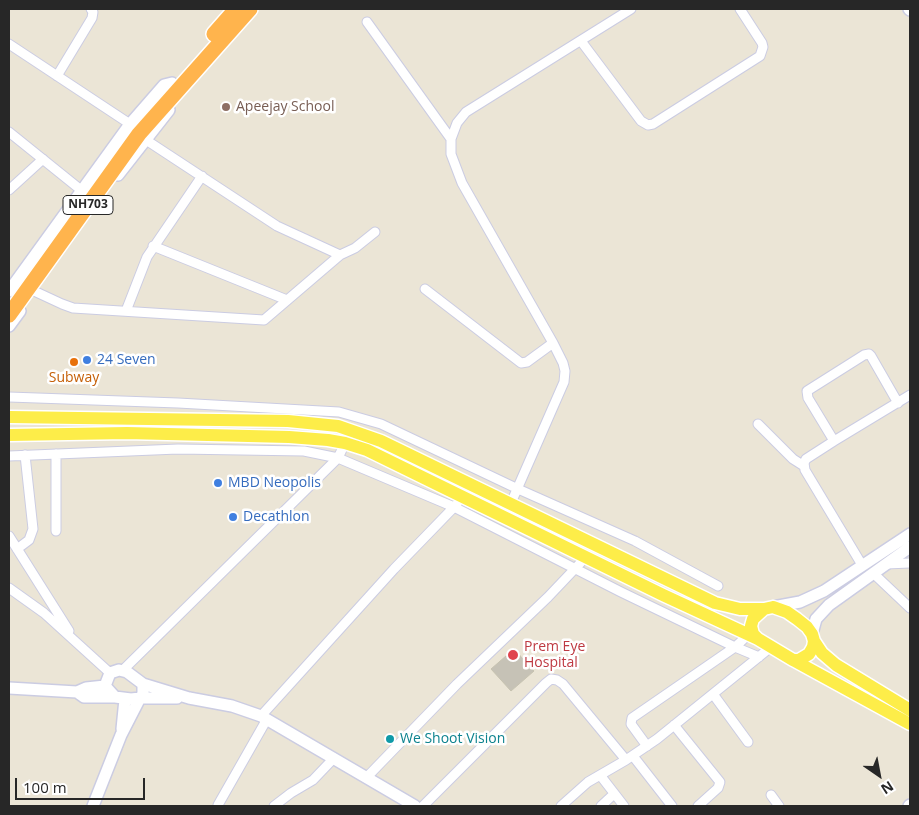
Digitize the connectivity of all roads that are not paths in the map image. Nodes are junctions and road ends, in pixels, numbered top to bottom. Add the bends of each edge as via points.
1 (91, 9) edge
2 (236, 9) edge
3 (250, 9) edge
4 (631, 9) edge
5 (740, 9) edge
6 (367, 22) dead end
7 (581, 41) junction
8 (9, 44) edge
9 (57, 76) junction
10 (172, 91) junction
11 (130, 124) junction
12 (9, 132) edge
13 (451, 139) junction
14 (146, 140) junction
15 (43, 159) junction
16 (202, 176) junction
17 (9, 190) edge
18 (81, 190) junction
19 (375, 232) dead end
20 (153, 246) junction
21 (340, 255) junction
22 (424, 289) dead end
23 (9, 291) edge
24 (34, 291) junction
25 (287, 300) junction
26 (9, 302) edge
27 (126, 311) junction
28 (9, 315) edge
29 (9, 326) edge
30 (553, 343) junction
31 (910, 396) edge
32 (9, 397) edge
33 (898, 403) junction
34 (9, 405) edge
35 (15, 417) edge
36 (758, 424) dead end
37 (9, 428) edge
38 (9, 435) edge
39 (328, 440) junction
40 (834, 441) junction
41 (345, 443) junction
42 (56, 454) junction
43 (25, 455) junction
44 (9, 456) edge
45 (338, 458) junction
46 (804, 466) junction
47 (518, 489) junction
48 (464, 497) junction
49 (511, 503) junction
50 (454, 507) junction
51 (56, 531) dead end
52 (910, 534) edge
53 (9, 536) edge
54 (910, 547) edge
55 (17, 549) junction
56 (586, 557) junction
57 (886, 564) junction
58 (862, 566) junction
59 (909, 566) edge
60 (575, 568) junction
61 (873, 573) junction
62 (718, 586) dead end
63 (9, 588) edge
64 (768, 608) junction
65 (910, 608) edge
66 (753, 637) junction
67 (813, 638) junction
68 (75, 641) junction
69 (735, 647) junction
70 (771, 647) junction
71 (759, 657) junction
72 (794, 660) junction
73 (123, 670) junction
74 (110, 673) junction
75 (143, 684) junction
76 (105, 686) junction
77 (9, 688) edge
78 (77, 692) junction
79 (713, 694) junction
80 (120, 698) junction
81 (140, 698) junction
82 (189, 698) junction
83 (910, 710) edge
84 (264, 718) junction
85 (910, 724) edge
86 (674, 725) junction
87 (122, 736) junction
88 (748, 742) dead end
89 (647, 746) junction
90 (334, 758) junction
91 (630, 758) junction
92 (600, 775) junction
93 (366, 778) junction
94 (614, 794) junction
95 (771, 796) dead end
96 (218, 805) dead end
97 (93, 806) edge
98 (274, 806) edge
99 (415, 806) edge
100 (423, 806) edge
101 (560, 806) edge
102 (601, 806) edge
103 (624, 806) edge
104 (672, 806) edge
105 (698, 806) edge
106 (780, 806) edge

1 - 9 street via 92,18
2 - 10 highway, NH703
3 - 10 highway, NH703
4 - 7 street
5 - 7 street via 762,43 760,56 653,124 641,121
6 - 13 street
7 - 13 street via 466,112 457,123
8 - 9 street
9 - 11 street
10 - 11 street via 164,86
10 - 14 street via 177,99
10 - 26 highway, NH703 via 108,163
10 - 28 highway, NH703
11 - 18 street
12 - 15 street
13 - 30 street via 451,154 462,183
14 - 16 street
14 - 24 street
15 - 17 street
15 - 18 street
16 - 20 street
16 - 21 street via 277,226
18 - 23 street
19 - 21 street
20 - 25 street
20 - 27 street
21 - 25 street
22 - 30 street via 521,363
24 - 27 street via 74,308
24 - 29 street
25 - 27 street via 261,321
30 - 47 street via 566,375
31 - 33 street
32 - 47 street via 339,412 381,424
33 - 40 street
33 - 40 street via 871,356 864,355 807,392
34 - 35 main road
35 - 49 main road via 288,420 338,426 381,440
36 - 46 street
37 - 39 main road via 262,429 315,433
38 - 39 main road via 127,433
39 - 41 main road
40 - 46 street via 806,459
41 - 45 street
41 - 48 main road via 367,450
42 - 43 street
42 - 45 street via 178,449 304,451
42 - 51 street
43 - 44 street
43 - 55 street via 32,529 29,540
45 - 50 street
45 - 73 street
46 - 58 street
47 - 49 street
47 - 62 street via 635,541
48 - 50 street
48 - 56 main road
49 - 64 main road via 715,603 740,609
50 - 60 street
50 - 84 street via 394,569
52 - 58 street
53 - 55 street
54 - 57 street
55 - 68 street
56 - 60 street
56 - 66 main road
57 - 59 street
57 - 61 street
58 - 64 street via 816,595 800,602
60 - 69 street
60 - 93 street
61 - 65 street
61 - 67 street via 829,605 816,619
63 - 68 street
64 - 66 main road via 753,619
64 - 67 main road via 787,612 808,627
66 - 69 street
66 - 70 main road
67 - 72 main road via 813,647 808,654
67 - 83 main road via 822,653 836,665
68 - 74 street
69 - 71 street
69 - 89 street via 632,718 631,724
70 - 71 street
70 - 72 main road
71 - 79 street
72 - 85 main road
73 - 74 street
73 - 75 street
74 - 76 street
75 - 81 street
75 - 82 street
76 - 78 street
76 - 80 street
77 - 78 street
78 - 80 street via 84,697
79 - 86 street
79 - 88 street
80 - 81 street
80 - 87 street
81 - 82 street
81 - 87 street
82 - 84 street via 232,706
84 - 90 street
84 - 96 street
86 - 89 street
86 - 105 street via 720,782 718,788
87 - 97 street
89 - 91 street
90 - 93 street
90 - 98 street via 313,780
91 - 92 street
91 - 100 street via 563,684 551,679
91 - 104 street
92 - 94 street
92 - 101 street
93 - 99 street
94 - 102 street
94 - 103 street
95 - 106 street

